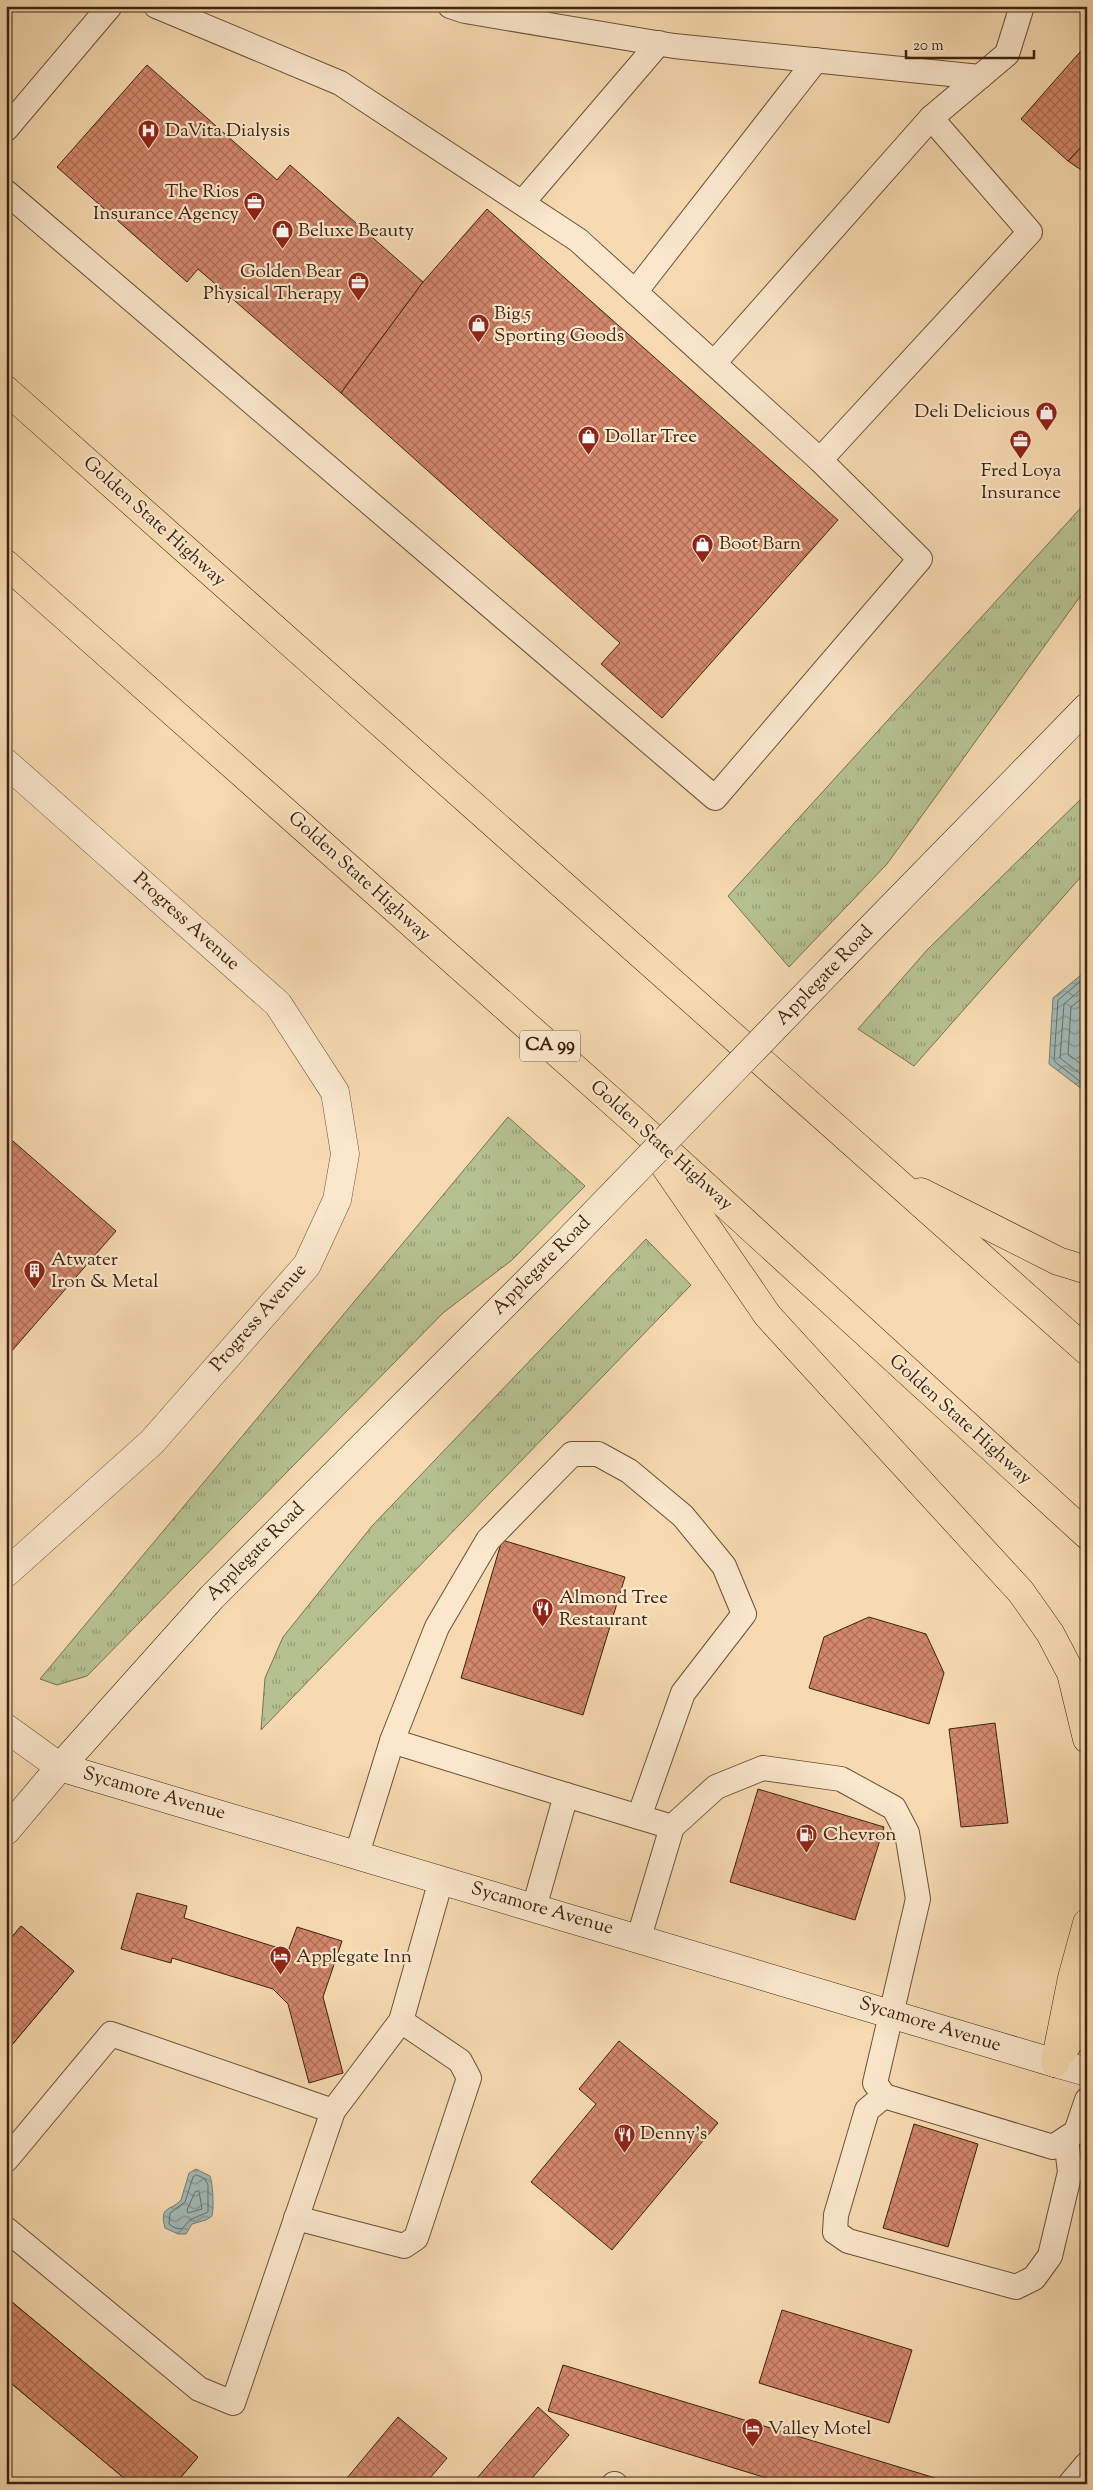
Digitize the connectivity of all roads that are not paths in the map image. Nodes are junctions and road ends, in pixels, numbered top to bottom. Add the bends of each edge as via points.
1 (110, 6) edge
2 (156, 6) edge
3 (450, 6) edge
4 (1022, 6) edge
5 (659, 44) junction
6 (816, 60) junction
7 (980, 77) junction
8 (931, 118) junction
9 (6, 129) edge
10 (6, 192) edge
11 (522, 203) junction
12 (635, 292) junction
13 (714, 363) junction
14 (6, 390) edge
15 (820, 460) junction
16 (6, 564) edge
17 (1087, 707) edge
18 (6, 763) edge
19 (632, 1119) junction
20 (886, 1175) junction
21 (1087, 1270) edge
22 (1087, 1352) edge
23 (1087, 1535) edge
24 (6, 1573) edge
25 (6, 1728) edge
26 (1087, 1738) edge
27 (392, 1741) junction
28 (60, 1766) junction
29 (566, 1795) junction
30 (639, 1817) junction
31 (672, 1827) junction
32 (6, 1832) edge
33 (357, 1854) junction
34 (441, 1880) junction
35 (534, 1908) junction
36 (1087, 1923) edge
37 (639, 1938) junction
38 (891, 2014) junction
39 (1087, 2014) edge
40 (401, 2022) junction
41 (1056, 2063) junction
42 (1087, 2072) edge
43 (884, 2096) junction
44 (1087, 2100) edge
45 (333, 2112) junction
46 (1066, 2139) junction
47 (6, 2160) edge
48 (296, 2218) junction
49 (6, 2229) edge
50 (1087, 2464) edge
51 (1070, 2484) edge

1 - 9 lane
2 - 11 lane via 340,83
3 - 5 lane
4 - 7 lane via 1007,54
5 - 6 lane
5 - 11 lane
6 - 7 lane
6 - 12 lane
7 - 8 lane
8 - 13 lane
8 - 15 lane via 1030,232
10 - 15 lane via 715,798 920,559
11 - 12 lane via 578,240
12 - 13 lane
13 - 15 lane
14 - 20 highway, Golden State Highway
16 - 19 highway, Golden State Highway / CA 99
17 - 28 main road, Applegate Road, bridge via 561,1248 212,1597
18 - 24 main road, Progress Avenue via 278,1004 335,1092 346,1154 337,1200 307,1265 152,1442
19 - 23 highway, Golden State Highway / CA 99
19 - 26 highway via 768,1316 1021,1592 1050,1633 1071,1673
20 - 21 highway via 1058,1262
20 - 22 highway, Golden State Highway
25 - 28 main road, Sycamore Avenue
27 - 29 lane
27 - 30 lane via 437,1627 488,1540 572,1454 598,1454 629,1471 683,1516 724,1566 744,1614 683,1693
27 - 33 lane
28 - 32 main road, Applegate Road
28 - 33 main road, Sycamore Avenue
29 - 30 lane
29 - 35 lane
30 - 31 lane
31 - 37 lane
31 - 38 lane via 716,1787 763,1768 841,1779 894,1808 907,1833 918,1899
33 - 34 main road, Sycamore Avenue
34 - 35 main road, Sycamore Avenue
34 - 40 lane
35 - 37 main road, Sycamore Avenue
36 - 41 highway via 1072,1978
37 - 38 main road, Sycamore Avenue
38 - 41 main road, Sycamore Avenue
38 - 43 lane via 875,2083
39 - 41 highway
40 - 45 lane
40 - 48 lane via 460,2061 469,2078 416,2238 404,2246
41 - 42 main road, Sycamore Avenue
43 - 46 lane via 1053,2147
43 - 46 lane via 867,2110 836,2215 835,2232 848,2241 1016,2287 1034,2278 1050,2256 1070,2172
44 - 46 lane via 1076,2132
45 - 47 lane via 111,2034
45 - 48 lane
48 - 49 lane via 233,2404 198,2389
50 - 51 lane

